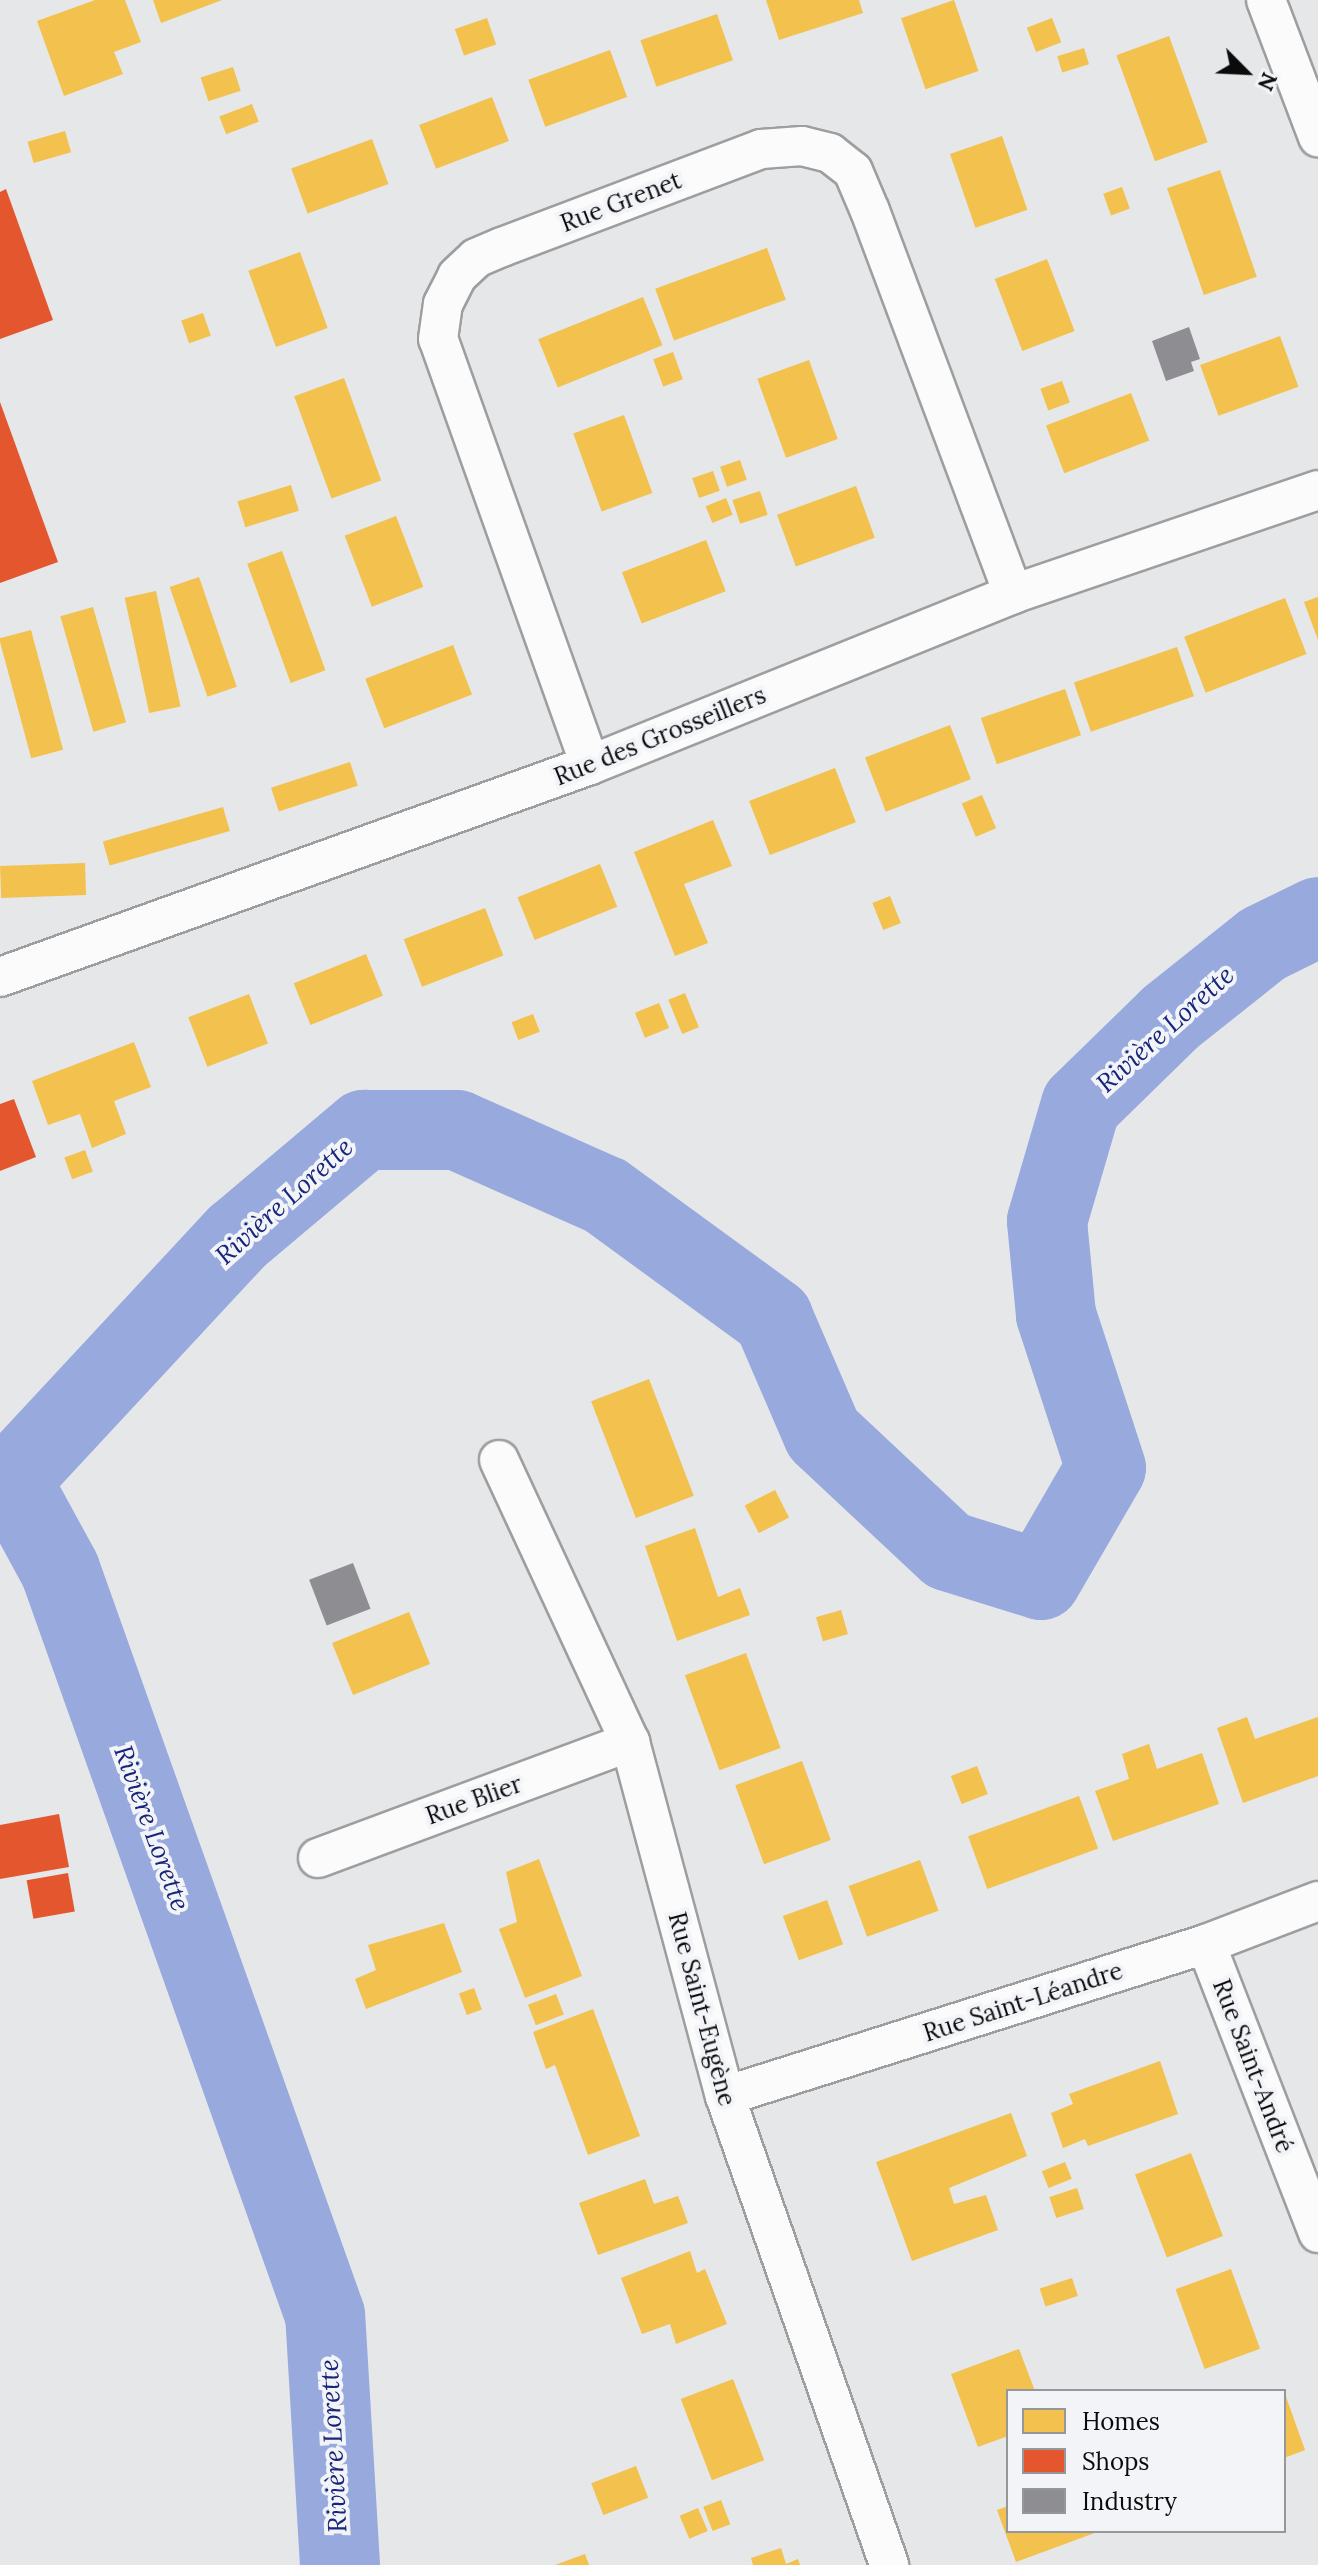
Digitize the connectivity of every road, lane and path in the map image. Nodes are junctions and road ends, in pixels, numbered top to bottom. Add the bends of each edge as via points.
1 (1266, 0) edge
2 (1318, 137) edge
3 (1318, 490) edge
4 (1013, 594) junction
5 (590, 765) junction
6 (0, 977) edge
7 (499, 1460) dead end
8 (630, 1742) junction
9 (318, 1858) dead end
10 (1318, 1901) edge
11 (1206, 1944) junction
12 (725, 2096) junction
13 (1318, 2233) edge
14 (889, 2565) edge

1 - 2 street
3 - 4 street, Rue des Grosseillers
4 - 5 street, Rue des Grosseillers
4 - 5 street, Rue Grenet via 870,211 853,171 830,153 802,146 761,149 502,247 476,258 457,276 443,304 438,339
5 - 6 street, Rue des Grosseillers
7 - 8 street, Rue Saint-Eugène
8 - 9 street, Rue Blier
8 - 12 street, Rue Saint-Eugène
10 - 11 street, Rue Saint-Léandre
11 - 12 street, Rue Saint-Léandre
11 - 13 street, Rue Saint-André
12 - 14 street, Rue Saint-Eugène

